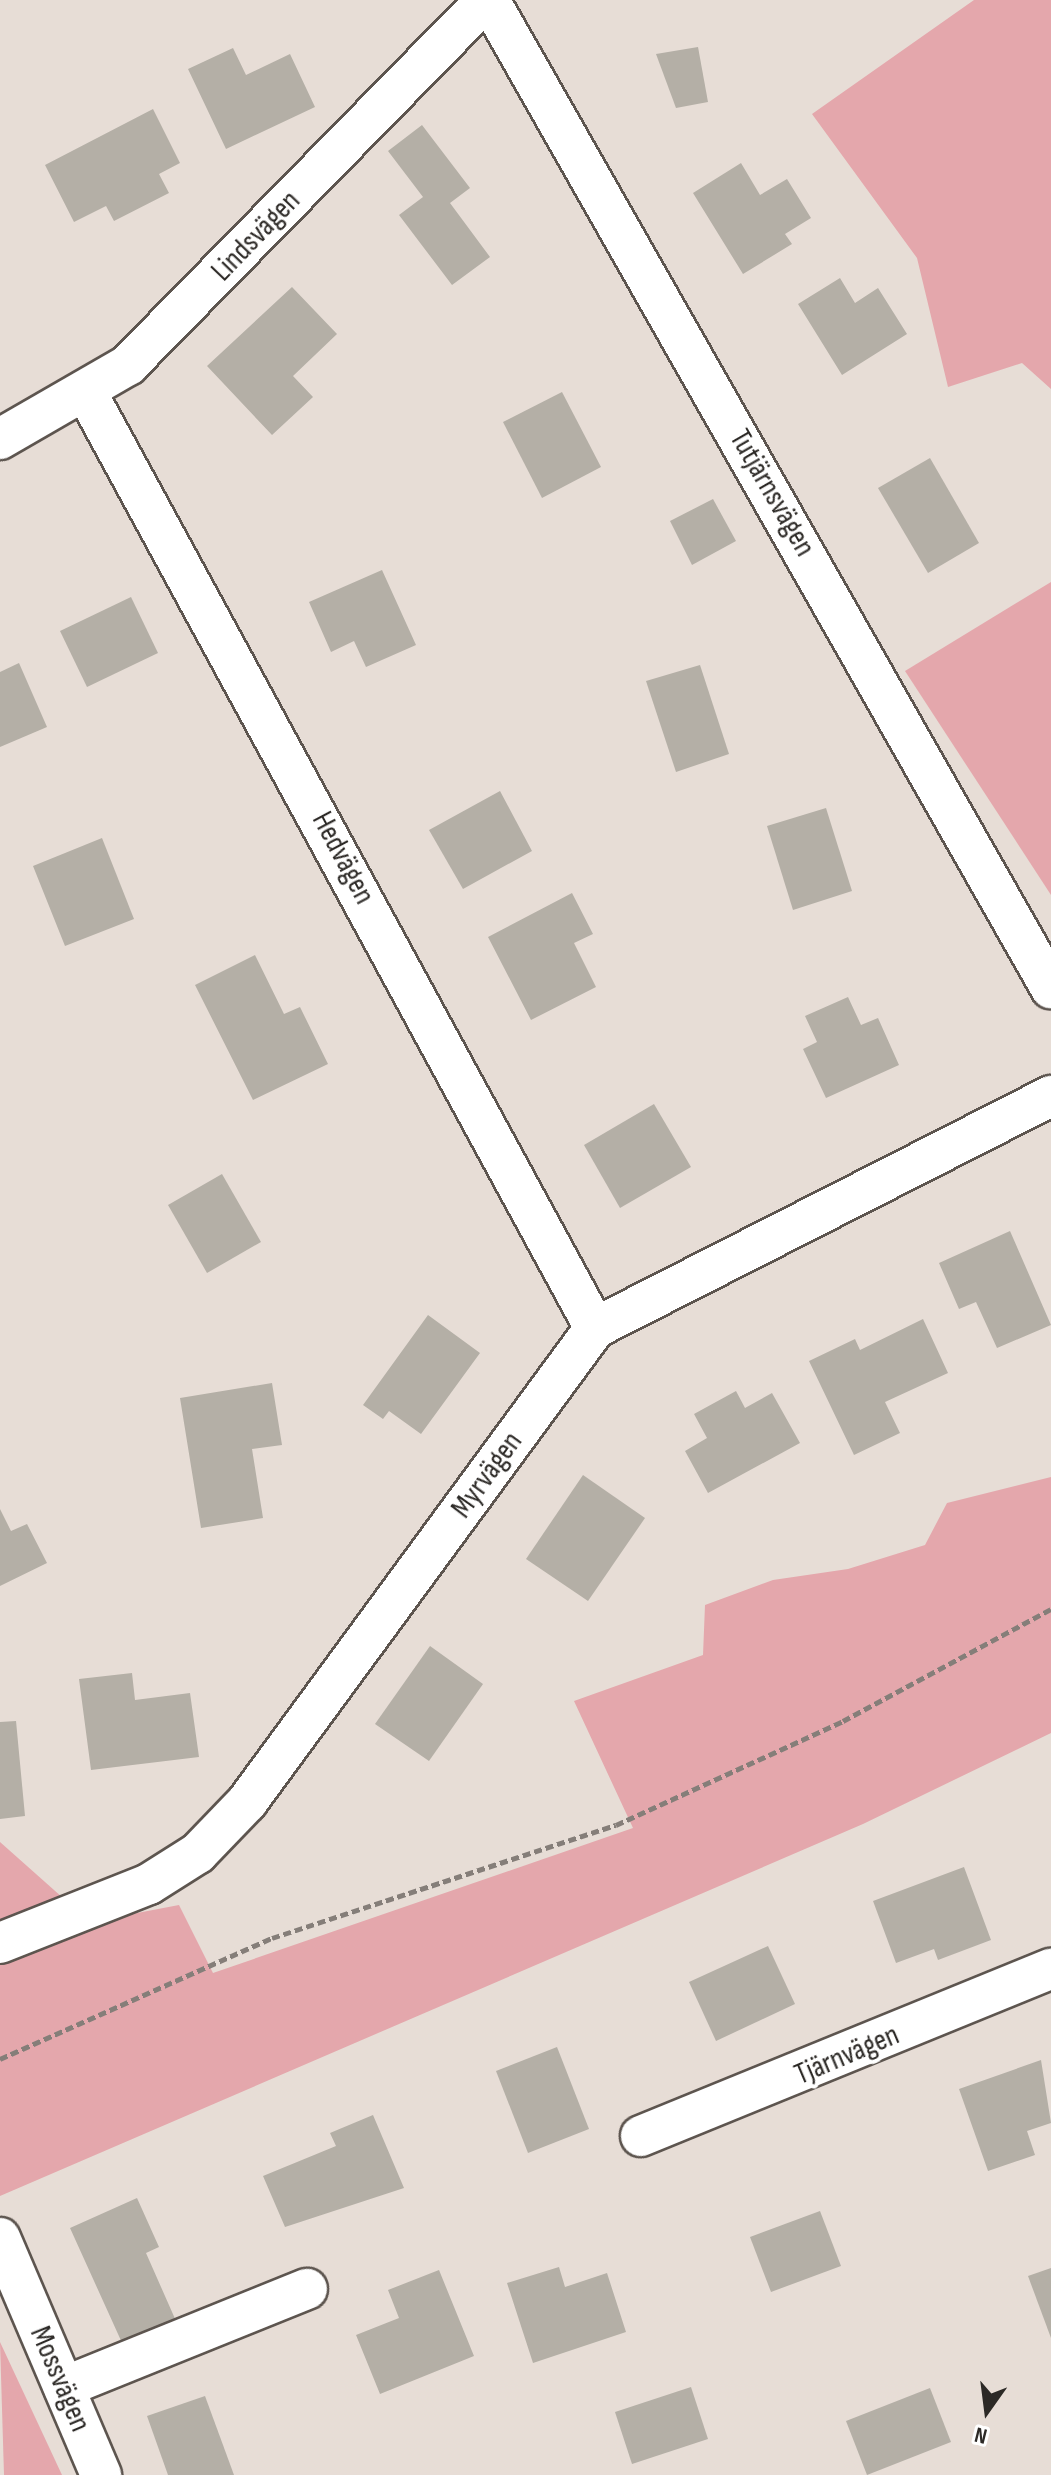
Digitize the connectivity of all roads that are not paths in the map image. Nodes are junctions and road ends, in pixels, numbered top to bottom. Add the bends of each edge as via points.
1 (488, 0) edge
2 (86, 392) junction
3 (0, 439) edge
4 (1051, 988) edge
5 (1051, 1096) edge
6 (595, 1328) junction
7 (0, 1943) edge
8 (1051, 1969) edge
9 (641, 2136) dead end
10 (0, 2238) edge
11 (307, 2289) dead end
12 (64, 2387) junction
13 (101, 2475) edge

1 - 2 street, Lindsvägen via 128,365
1 - 4 street, Tutjärnsvägen
2 - 3 street, Lindsvägen
2 - 6 street, Hedvägen
5 - 6 street, Myrvägen
6 - 7 street, Myrvägen via 247,1802 198,1853 149,1884
8 - 9 street, Tjärnvägen
10 - 12 street, Mossvägen
11 - 12 street
12 - 13 street, Mossvägen

